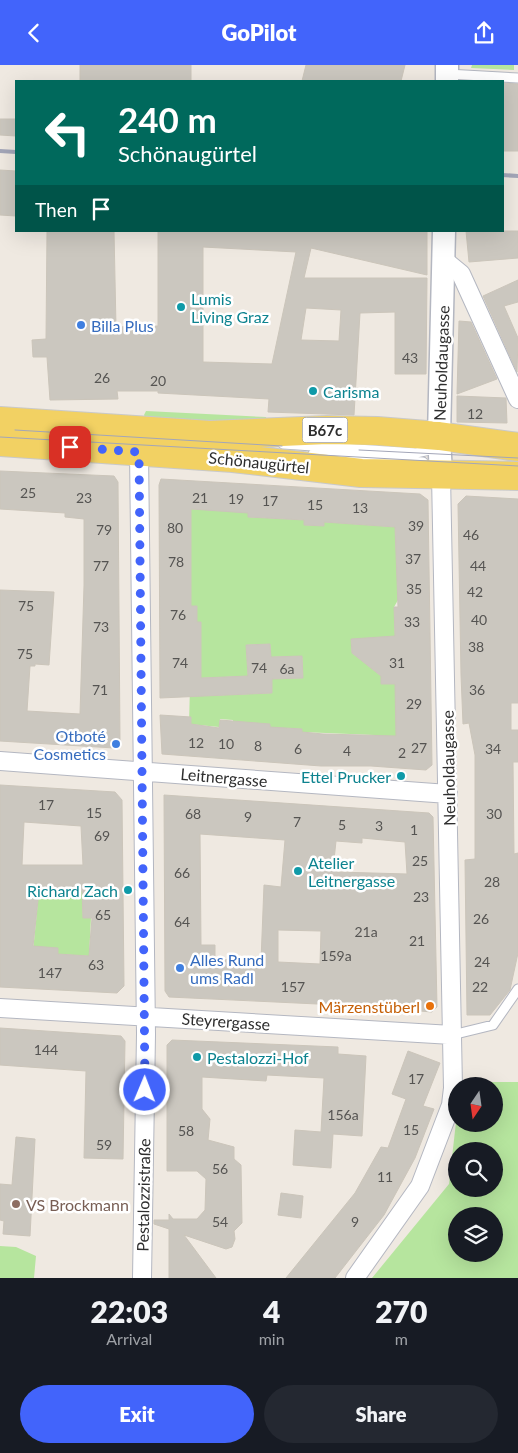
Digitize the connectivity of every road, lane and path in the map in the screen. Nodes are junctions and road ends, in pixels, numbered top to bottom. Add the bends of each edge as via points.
1 (447, 73) edge
2 (518, 78) edge
3 (444, 232) edge
4 (444, 260) junction
5 (518, 399) edge
6 (0, 421) edge
7 (0, 443) edge
8 (518, 447) edge
9 (139, 452) junction
10 (440, 456) junction
11 (518, 476) edge
12 (0, 761) edge
13 (142, 770) junction
14 (448, 793) junction
15 (518, 989) edge
16 (0, 1008) edge
17 (146, 1016) junction
18 (452, 1035) junction
19 (142, 1278) edge
20 (355, 1278) edge

1 - 2 lane
3 - 4 street, Neuholdaugasse
4 - 5 street via 461,274
4 - 10 street, Neuholdaugasse
6 - 10 main road, Schönaugürtel / B67c via 210,435 327,430
7 - 9 main road, Schönaugürtel / B67c
8 - 10 main road, Schönaugürtel / B67c via 477,441
9 - 10 main road, Schönaugürtel / B67c via 233,458 360,473
9 - 13 street, Pestalozzistraße
10 - 11 main road, Schönaugürtel / B67c via 488,475
10 - 14 street, Neuholdaugasse
12 - 13 street, Leitnergasse
13 - 14 street, Leitnergasse
13 - 17 street, Pestalozzistraße
14 - 18 street, Neuholdaugasse
15 - 18 lane via 493,1025
16 - 17 street, Steyrergasse
17 - 18 street, Steyrergasse
17 - 19 street, Pestalozzistraße
18 - 20 street, Neuholdaugasse via 454,1087 451,1105 420,1186

